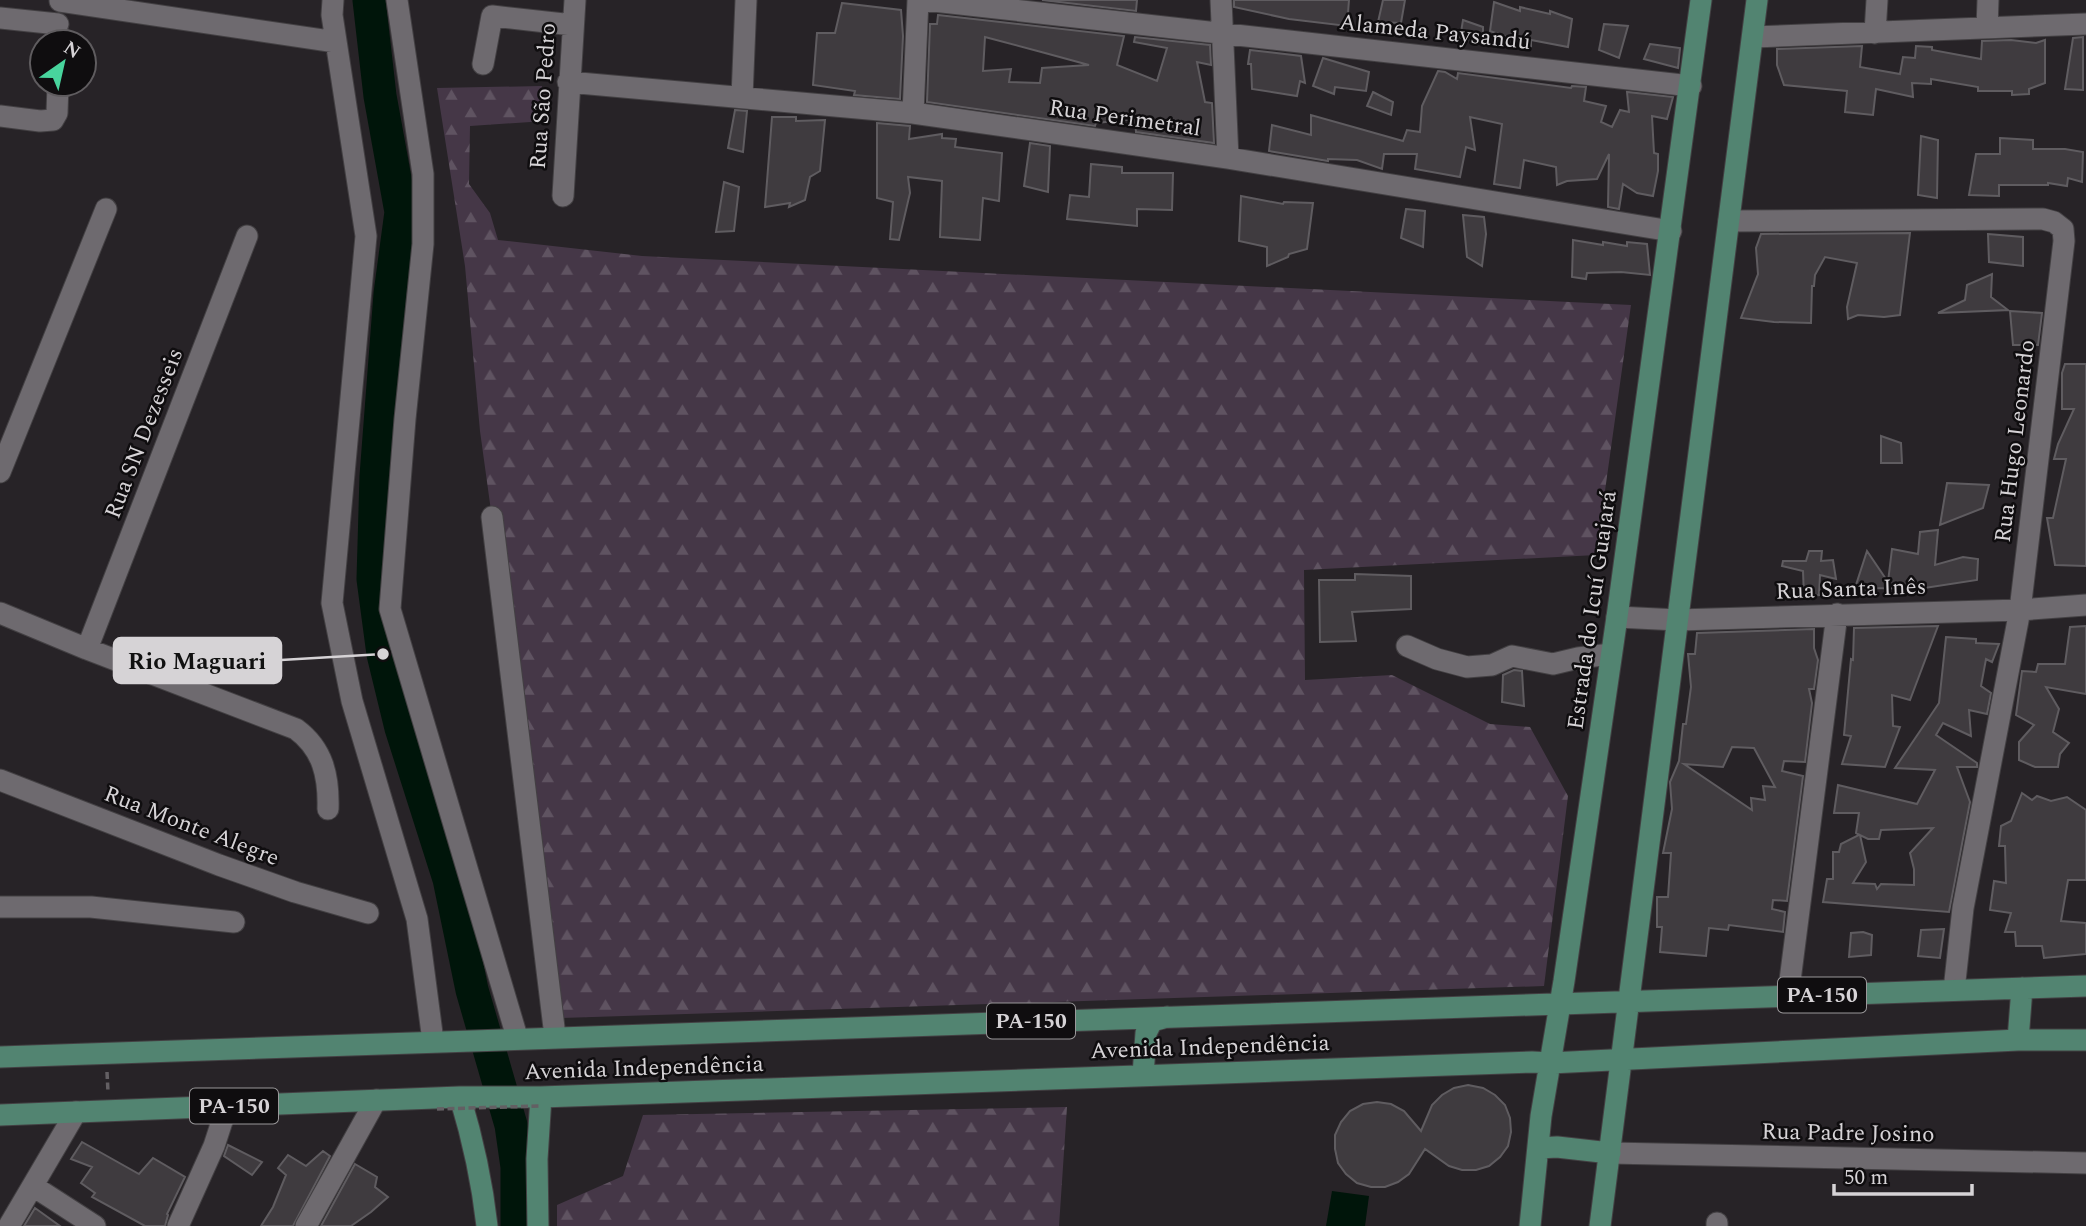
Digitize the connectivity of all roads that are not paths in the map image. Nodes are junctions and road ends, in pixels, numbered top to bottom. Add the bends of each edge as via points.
1 (333, 0) edge
2 (397, 0) edge
3 (575, 0) edge
4 (746, 0) edge
5 (918, 0) edge
6 (924, 0) edge
7 (1221, 0) edge
8 (1701, 0) edge
9 (1757, 0) edge
10 (1877, 0) edge
11 (1988, 0) edge
12 (60, 1) edge
13 (0, 18) edge
14 (2086, 24) edge
15 (573, 25) junction
16 (39, 28) edge
17 (58, 28) edge
18 (1987, 28) junction
19 (1875, 33) junction
20 (1223, 35) junction
21 (1753, 37) junction
22 (336, 42) junction
23 (483, 64) dead end
24 (568, 82) junction
25 (1691, 86) junction
26 (742, 97) junction
27 (58, 98) edge
28 (913, 113) junction
29 (0, 116) edge
30 (1228, 158) junction
31 (563, 196) dead end
32 (106, 209) dead end
33 (1729, 221) junction
34 (1671, 231) junction
35 (247, 236) dead end
36 (0, 472) edge
37 (492, 517) dead end
38 (2086, 605) edge
39 (2020, 610) junction
40 (0, 613) edge
41 (1837, 614) junction
42 (1617, 617) junction
43 (1678, 620) junction
44 (1407, 646) dead end
45 (87, 649) junction
46 (1611, 654) junction
47 (0, 780) edge
48 (328, 809) dead end
49 (0, 907) edge
50 (368, 913) dead end
51 (234, 922) dead end
52 (2086, 986) edge
53 (2022, 988) junction
54 (1954, 990) junction
55 (1788, 996) junction
56 (1629, 1002) junction
57 (1558, 1004) junction
58 (1169, 1016) junction
59 (555, 1036) junction
60 (510, 1038) junction
61 (441, 1040) junction
62 (2018, 1040) junction
63 (2086, 1040) edge
64 (0, 1057) edge
65 (1622, 1059) junction
66 (1550, 1063) junction
67 (1143, 1075) junction
68 (464, 1097) junction
69 (376, 1100) junction
70 (540, 1102) junction
71 (227, 1106) junction
72 (76, 1112) junction
73 (0, 1115) edge
74 (1539, 1148) junction
75 (1610, 1153) junction
76 (2086, 1163) edge
77 (33, 1186) junction
78 (9, 1226) edge
79 (95, 1226) edge
80 (178, 1226) edge
81 (306, 1226) edge
82 (487, 1226) edge
83 (538, 1226) edge
84 (1530, 1226) edge
85 (1600, 1226) edge

1 - 22 street
2 - 60 street via 423,174 423,244 390,609
3 - 15 street, Rua São Pedro
4 - 26 street
5 - 28 street
6 - 20 street, Alameda Paysandú
7 - 20 street
8 - 25 main road, Estrada do Icuí Guajará
9 - 21 main road
10 - 19 street
11 - 18 street
12 - 17 street
12 - 22 street
13 - 16 street
14 - 18 street
15 - 23 street via 492,16
15 - 24 street, Rua São Pedro
18 - 19 street
19 - 21 street
20 - 25 street, Alameda Paysandú
20 - 30 street
21 - 33 main road
22 - 61 street via 366,236 332,603 352,701 417,919
24 - 26 street, Rua Perimetral
24 - 31 street, Rua São Pedro
25 - 34 main road, Estrada do Icuí Guajará
26 - 28 street, Rua Perimetral
27 - 29 street via 53,120
28 - 30 street, Rua Perimetral
30 - 34 street, Rua Perimetral
32 - 36 street
33 - 39 street, Rua Hugo Leonardo via 2043,219 2063,229
33 - 43 main road
34 - 42 main road, Estrada do Icuí Guajará
35 - 45 street, Rua SN Dezesseis
37 - 59 street
38 - 39 street, Rua Santa Inês
39 - 41 street, Rua Santa Inês
39 - 54 street, Rua Hugo Leonardo via 1963,908
40 - 45 street
41 - 43 street, Rua Santa Inês
41 - 55 street
42 - 43 street, Rua Santa Inês
42 - 46 main road, Estrada do Icuí Guajará
43 - 56 main road
44 - 46 street via 1467,667 1492,666 1512,656 1553,664
45 - 48 street via 296,729 310,740 324,767
46 - 57 main road, Estrada do Icuí Guajará
47 - 50 street, Rua Monte Alegre via 230,869
49 - 51 street via 91,907
52 - 53 main road, Avenida Independência / PA-150
53 - 54 main road, Avenida Independência / PA-150
53 - 62 main road
54 - 55 main road, Avenida Independência / PA-150
55 - 56 main road, Avenida Independência / PA-150
56 - 57 main road, Avenida Independência / PA-150
56 - 65 main road
57 - 58 main road, Avenida Independência / PA-150
57 - 66 main road, Estrada do Icuí Guajará
58 - 59 main road, Avenida Independência / PA-150
58 - 67 main road via 1153,1021 1146,1033
59 - 60 main road, Avenida Independência / PA-150
60 - 61 main road, Avenida Independência / PA-150
61 - 64 main road, Avenida Independência / PA-150
62 - 63 main road, Avenida Independência / PA-150
62 - 65 main road, Avenida Independência / PA-150
65 - 66 main road, Avenida Independência / PA-150
65 - 75 main road
66 - 67 main road, Avenida Independência / PA-150
66 - 74 main road, Estrada do Icuí Guajará
67 - 70 main road, Avenida Independência / PA-150
68 - 69 main road, Avenida Independência / PA-150
68 - 70 main road, Avenida Independência / PA-150
68 - 82 main road
69 - 71 main road, Avenida Independência / PA-150
69 - 81 street
70 - 83 main road
71 - 72 main road, Avenida Independência / PA-150
71 - 80 street
72 - 73 main road, Avenida Independência / PA-150
72 - 77 street
74 - 75 main road
74 - 84 main road, Estrada do Icuí Guajará
75 - 76 street, Rua Padre Josino
75 - 85 main road
77 - 78 street
77 - 79 street

